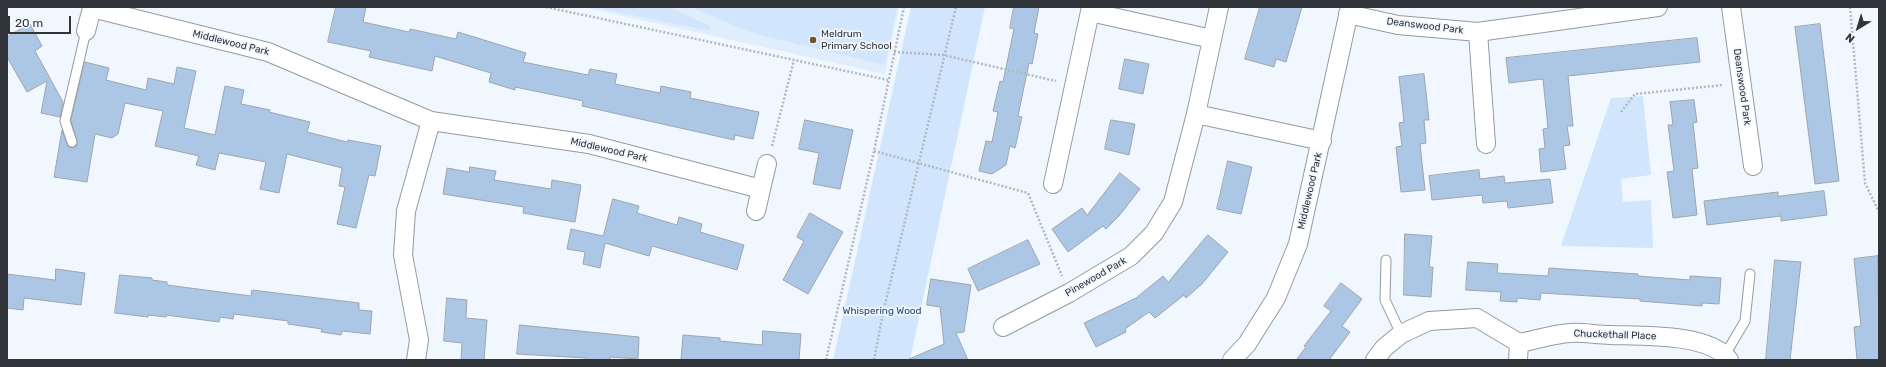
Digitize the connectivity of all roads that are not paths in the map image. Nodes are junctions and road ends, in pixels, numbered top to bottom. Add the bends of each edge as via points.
1 (1219, 7) edge
2 (1658, 7) edge
3 (1731, 7) edge
4 (92, 8) edge
5 (1090, 9) edge
6 (1349, 10) edge
7 (1577, 13) edge
8 (86, 31) joint
9 (1478, 32) junction
10 (1212, 39) junction
11 (1196, 114) junction
12 (431, 121) junction
13 (1322, 141) junction
14 (72, 142) dead end
15 (1486, 144) dead end
16 (767, 164) road end
17 (1753, 166) dead end
18 (1053, 184) dead end
19 (761, 189) junction
20 (756, 211) dead end
21 (1386, 260) dead end
22 (1750, 274) dead end
23 (1003, 327) dead end
24 (1401, 334) junction
25 (1519, 351) edge
26 (1727, 357) edge
27 (416, 360) edge
28 (1232, 360) edge
29 (1375, 360) edge

1 - 10 street, Pinewood Park
2 - 7 street, Deanswood Park
3 - 17 street, Deanswood Park
4 - 8 street, Middlewood Park
4 - 12 street, Middlewood Park via 268,52
5 - 10 street
5 - 18 street
6 - 9 street, Deanswood Park via 1398,25
6 - 13 street, Middlewood Park
7 - 9 street, Deanswood Park
8 - 14 lane via 65,121
9 - 15 street, Deanswood Park
10 - 11 street, Pinewood Park
11 - 13 street
11 - 23 street, Pinewood Park via 1173,202 1154,233 1132,256 1069,293
12 - 19 street, Middlewood Park via 589,144
12 - 27 street via 406,211 402,255 419,340
13 - 28 street, Middlewood Park via 1298,244 1276,298 1247,344
16 - 19 street
19 - 20 street
21 - 24 lane via 1385,300
22 - 26 lane via 1745,321
24 - 25 street, Chuckethall Place via 1429,321 1476,318
24 - 29 street, Chuckethall Place via 1384,348
25 - 26 street, Chuckethall Place via 1570,333 1646,334 1712,346

